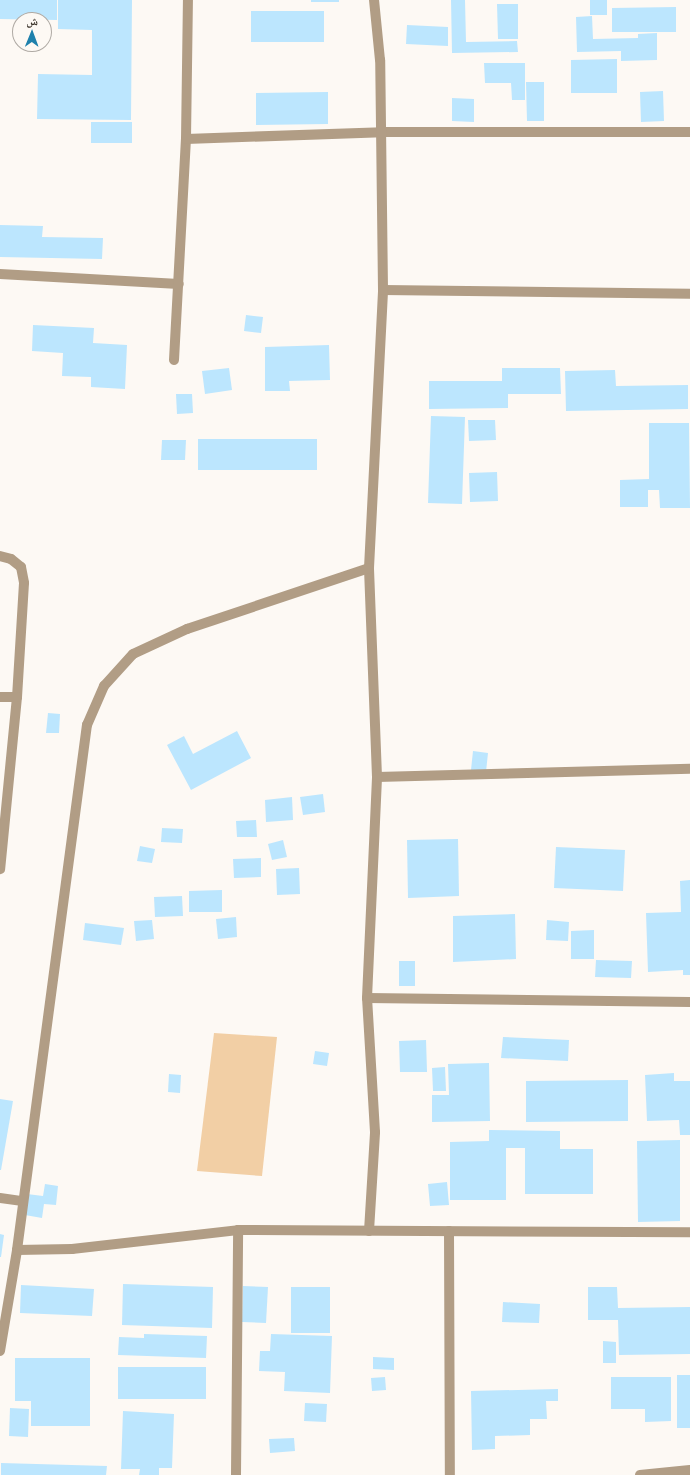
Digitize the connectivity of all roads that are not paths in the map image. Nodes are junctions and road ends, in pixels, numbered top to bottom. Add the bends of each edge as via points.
1 (188, 0) edge
2 (374, 0) edge
3 (382, 132) junction
4 (690, 132) edge
5 (186, 139) junction
6 (0, 274) edge
7 (179, 284) junction
8 (382, 290) junction
9 (690, 294) edge
10 (174, 360) dead end
11 (0, 556) edge
12 (369, 568) junction
13 (0, 697) edge
14 (17, 698) junction
15 (690, 769) edge
16 (377, 776) junction
17 (0, 869) edge
18 (367, 998) junction
19 (690, 1002) edge
20 (0, 1198) edge
21 (21, 1201) junction
22 (238, 1230) junction
23 (370, 1231) junction
24 (449, 1232) junction
25 (690, 1232) edge
26 (17, 1250) junction
27 (0, 1351) edge
28 (690, 1470) edge
29 (236, 1475) edge
30 (450, 1475) edge
31 (640, 1475) edge

1 - 5 street
2 - 3 street via 380,60
3 - 4 street
3 - 5 street
3 - 8 street
5 - 7 street
6 - 7 street
7 - 10 street
8 - 9 street
8 - 12 street
11 - 14 street via 11,559 21,567 24,583
12 - 16 street
12 - 21 street via 187,628 133,654 104,686 87,725
13 - 14 street
14 - 17 street
15 - 16 street
16 - 18 street
18 - 19 street
18 - 23 street via 375,1132
20 - 21 street
21 - 26 street
22 - 23 street
22 - 26 street via 72,1249
22 - 29 street
23 - 24 street
24 - 25 street
24 - 30 street
26 - 27 street
28 - 31 street

